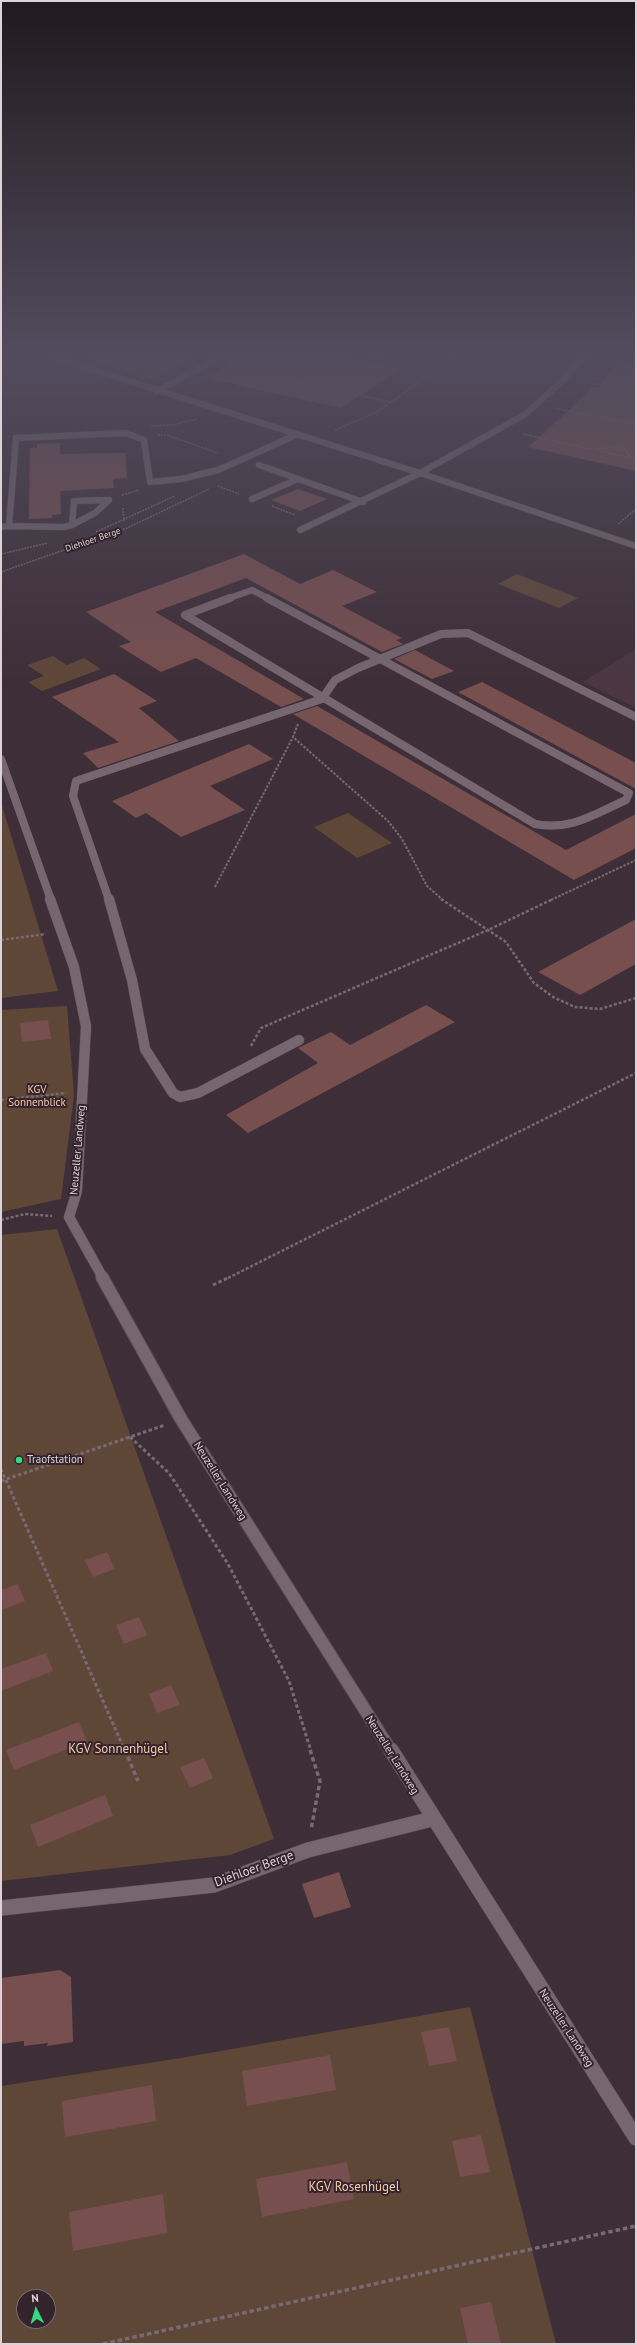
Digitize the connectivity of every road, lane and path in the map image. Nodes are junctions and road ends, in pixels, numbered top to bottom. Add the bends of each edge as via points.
1 (14, 468) edge
2 (148, 468) edge
3 (221, 468) edge
4 (266, 468) edge
5 (405, 468) edge
6 (428, 468) edge
7 (420, 473) junction
8 (298, 479) junction
9 (171, 480) junction
10 (150, 482) junction
11 (224, 482) dead end
12 (217, 485) dead end
13 (210, 489) dead end
14 (252, 499) dead end
15 (363, 502) junction
16 (636, 509) edge
17 (124, 521) junction
18 (72, 525) junction
19 (9, 526) junction
20 (1, 527) edge
21 (300, 530) dead end
22 (94, 532) dead end
23 (604, 535) junction
24 (52, 542) dead end
25 (636, 546) edge
26 (1, 554) edge
27 (1, 572) edge
28 (379, 660) junction
29 (322, 698) junction
30 (305, 704) junction
31 (636, 717) edge
32 (293, 737) junction
33 (1, 759) edge
34 (636, 860) edge
35 (215, 887) dead end
36 (488, 930) junction
37 (62, 932) junction
38 (1, 940) edge
39 (636, 998) edge
40 (299, 1040) dead end
41 (237, 1073) junction
42 (636, 1073) edge
43 (82, 1091) junction
44 (1, 1100) edge
45 (69, 1217) junction
46 (1, 1220) edge
47 (213, 1285) dead end
48 (181, 1419) junction
49 (130, 1437) junction
50 (1, 1469) edge
51 (5, 1480) junction
52 (1, 1481) edge
53 (138, 1781) dead end
54 (432, 1819) junction
55 (308, 1850) junction
56 (1, 1908) edge
57 (636, 2138) edge
58 (636, 2226) edge
59 (103, 2344) edge

1 - 19 street
2 - 10 street
3 - 9 street
4 - 8 street
5 - 7 street
6 - 7 street
7 - 15 street
7 - 23 street
8 - 14 street
8 - 15 street
9 - 10 street
9 - 17 path via 183,486 183,491
10 - 17 path via 140,489 122,495
11 - 12 path
13 - 27 path, Diehloer Berge via 127,528
15 - 21 street
16 - 23 path
17 - 22 path
18 - 18 street via 103,509 109,500 74,501
18 - 19 street
19 - 20 street
23 - 25 street
24 - 26 path
28 - 29 street via 335,680
28 - 29 street via 252,590 185,615
28 - 29 street via 629,793 626,800 568,826 550,827 535,824
28 - 31 street via 441,634 468,633
29 - 30 street
30 - 32 path
30 - 41 street via 76,781 73,796 111,905 130,972 145,1049 173,1093 180,1097 198,1093
32 - 35 path
32 - 36 path via 388,821 402,839 418,872 441,899
33 - 37 street, Neuzeller Landweg
34 - 36 path
36 - 39 path via 506,942 534,983 553,997 575,1007 600,1009
36 - 41 path via 261,1028
37 - 38 path
37 - 43 street, Neuzeller Landweg via 74,967 86,1026
40 - 41 street
42 - 47 path
43 - 44 path
43 - 45 street, Neuzeller Landweg via 77,1191
45 - 46 path via 25,1214
45 - 48 street, Neuzeller Landweg
48 - 49 path
48 - 54 street, Neuzeller Landweg
49 - 51 path
49 - 55 path via 169,1473 228,1564 289,1681 320,1781
50 - 51 path
51 - 52 path
51 - 53 path
54 - 55 street, Diehloer Berge
54 - 57 street, Neuzeller Landweg
55 - 56 street, Diehloer Berge via 214,1885
58 - 59 path

